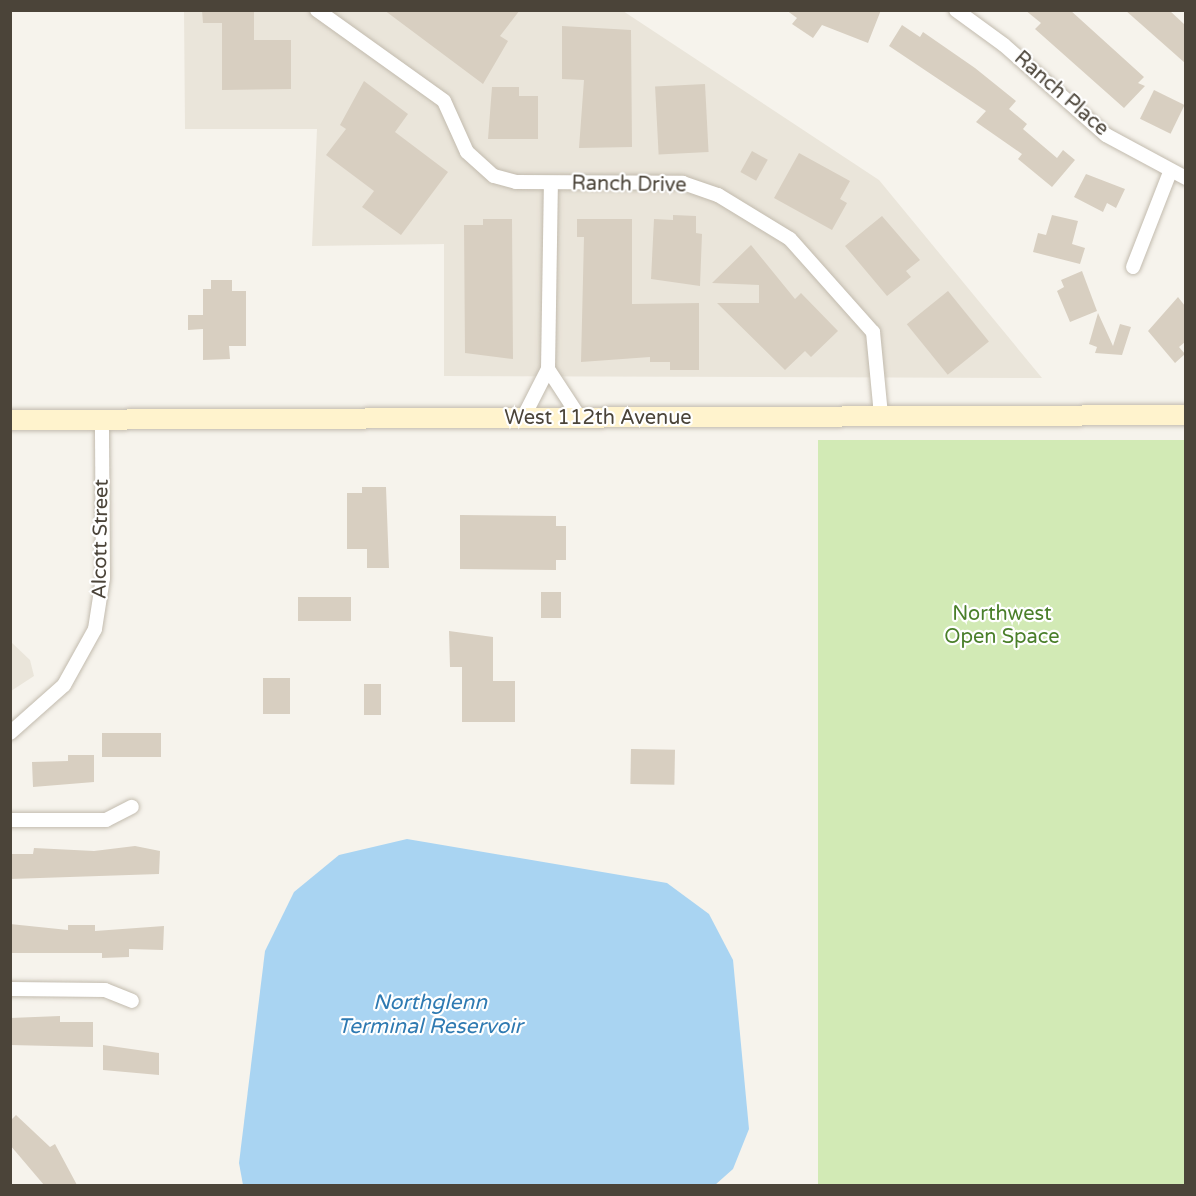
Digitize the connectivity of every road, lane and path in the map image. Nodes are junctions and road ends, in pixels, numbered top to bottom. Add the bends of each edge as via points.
1 (317, 10) edge
2 (956, 10) edge
3 (1170, 172) junction
4 (1185, 178) edge
5 (551, 184) junction
6 (1133, 267) dead end
7 (548, 369) junction
8 (881, 415) junction
9 (1185, 415) edge
10 (523, 418) junction
11 (580, 418) junction
12 (102, 419) junction
13 (10, 420) edge
14 (10, 733) edge
15 (132, 807) dead end
16 (10, 820) edge
17 (10, 988) edge
18 (132, 1001) dead end

1 - 5 street, Ranch Drive via 444,101 467,152 486,172 516,182
2 - 3 street, Ranch Place via 1004,45 1106,135
3 - 4 street, Ranch Place
3 - 6 street
5 - 7 street
5 - 8 street, Ranch Drive via 683,183 718,195 790,239 873,332
7 - 10 street
7 - 11 street
8 - 9 main road, West 112th Avenue
8 - 11 main road, West 112th Avenue
10 - 11 main road, West 112th Avenue
10 - 12 main road, West 112th Avenue
12 - 13 main road, West 112th Avenue
12 - 14 street, Alcott Street via 103,578 95,629 64,685
15 - 16 street via 106,820
17 - 18 street via 105,990

